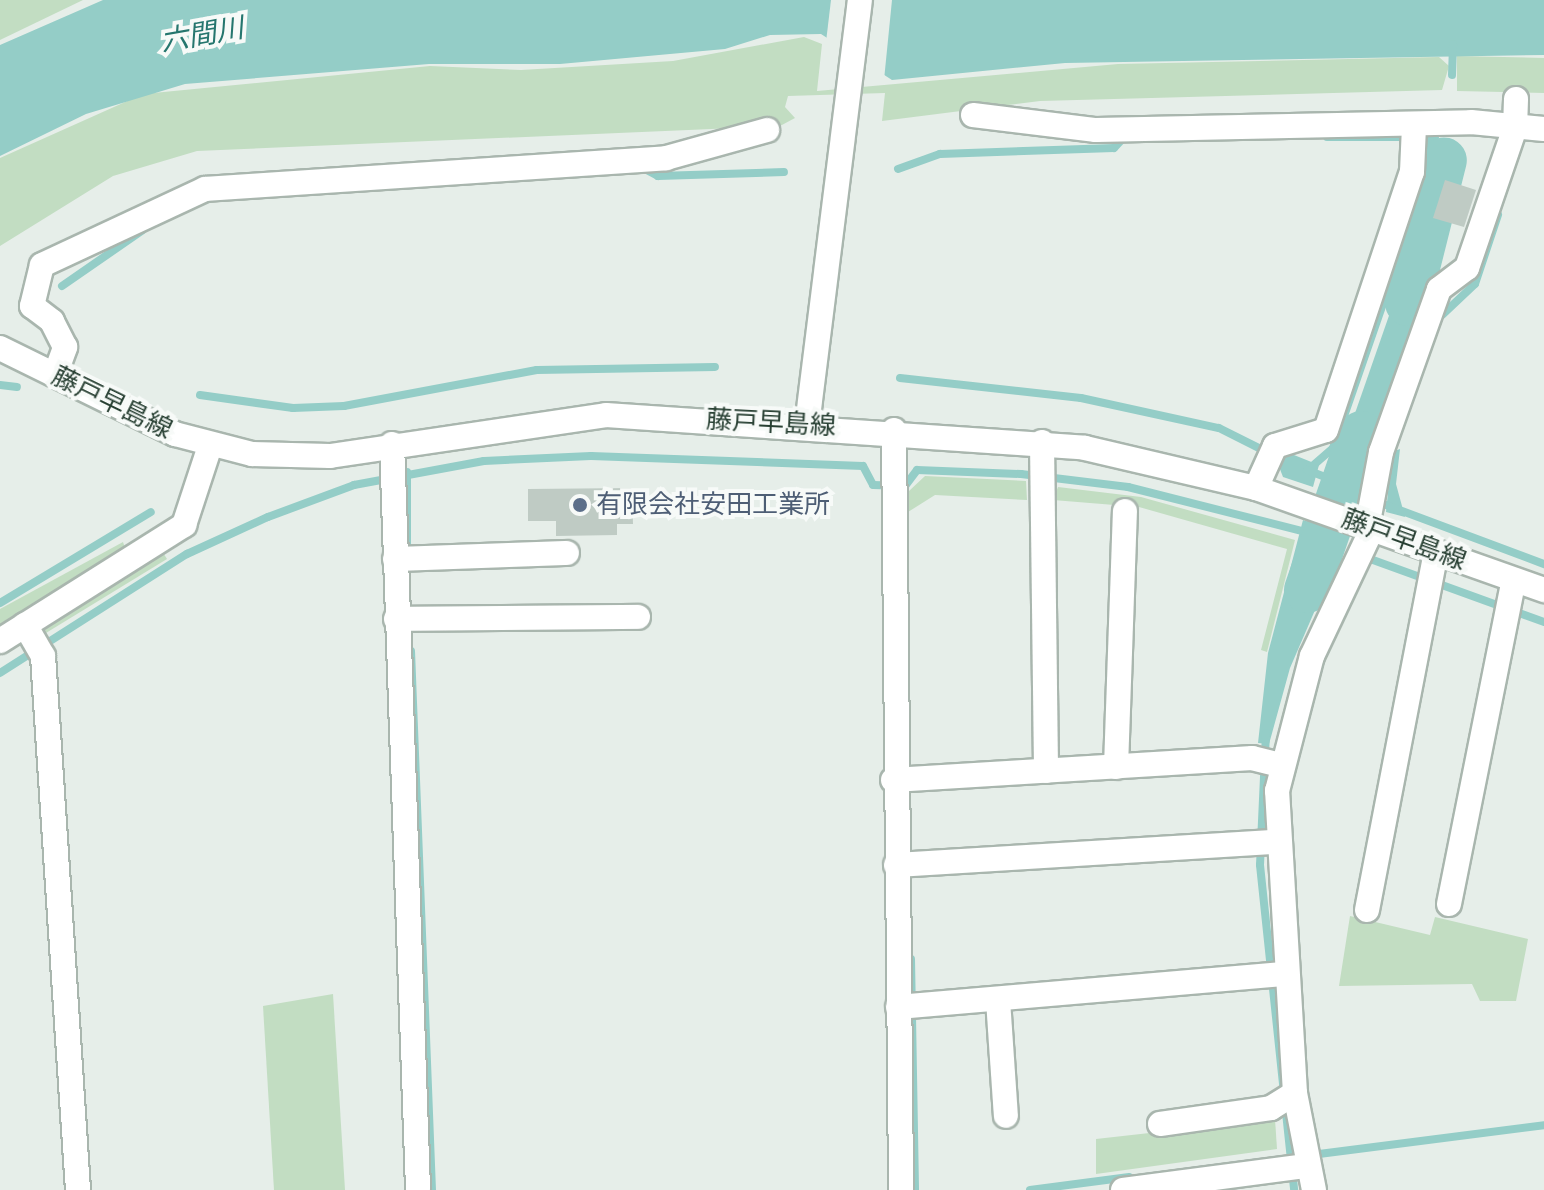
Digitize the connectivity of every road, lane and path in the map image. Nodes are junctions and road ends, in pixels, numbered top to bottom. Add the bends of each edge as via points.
1 (860, 0) edge
2 (1516, 99) dead end
3 (973, 115) dead end
4 (1515, 128) junction
5 (1544, 129) edge
6 (767, 130) dead end
7 (1413, 134) junction
8 (0, 348) edge
9 (55, 375) junction
10 (807, 425) junction
11 (894, 430) junction
12 (1042, 442) junction
13 (210, 446) junction
14 (392, 454) junction
15 (1256, 488) junction
16 (1125, 511) dead end
17 (1363, 526) junction
18 (567, 553) dead end
19 (405, 558) junction
20 (1432, 572) junction
21 (1544, 590) edge
22 (1510, 600) junction
23 (638, 617) dead end
24 (405, 619) junction
25 (34, 640) junction
26 (0, 641) edge
27 (1268, 762) junction
28 (1116, 767) junction
29 (1046, 771) junction
30 (902, 779) junction
31 (1265, 842) junction
32 (904, 864) junction
33 (1449, 904) dead end
34 (1367, 910) dead end
35 (1276, 975) junction
36 (998, 1000) junction
37 (907, 1007) junction
38 (1285, 1099) junction
39 (1006, 1116) dead end
40 (1160, 1124) dead end
41 (1294, 1168) junction
42 (78, 1190) edge
43 (418, 1190) edge
44 (901, 1190) edge
45 (1123, 1190) edge
46 (1314, 1190) edge

1 - 10 street
2 - 4 street
3 - 7 street via 1096,130
4 - 5 street
4 - 7 street
4 - 17 street via 1467,268 1439,289 1381,452
6 - 9 street via 666,158 205,189 42,265 32,306 52,321 65,347
7 - 15 street via 1412,172 1326,430 1272,453
8 - 9 street, 藤戸早島線
9 - 13 street, 藤戸早島線
10 - 11 street, 藤戸早島線
10 - 14 street, 藤戸早島線 via 562,417
11 - 12 street, 藤戸早島線
11 - 30 street
12 - 15 street, 藤戸早島線
12 - 29 street
13 - 14 street, 藤戸早島線 via 285,456
13 - 25 street via 184,525
14 - 19 street
15 - 17 street, 藤戸早島線
16 - 28 street
17 - 20 street, 藤戸早島線
17 - 27 street
18 - 19 street
19 - 24 street
20 - 22 street, 藤戸早島線
20 - 34 street
21 - 22 street, 藤戸早島線
22 - 33 street
23 - 24 street
24 - 43 street
25 - 26 street
25 - 42 street
27 - 28 street
27 - 31 street
28 - 29 street
29 - 30 street
30 - 32 street
31 - 32 street
31 - 35 street
32 - 37 street
35 - 36 street
35 - 38 street
36 - 37 street
36 - 39 street
37 - 44 street
38 - 40 street
38 - 41 street
41 - 45 street
41 - 46 street

